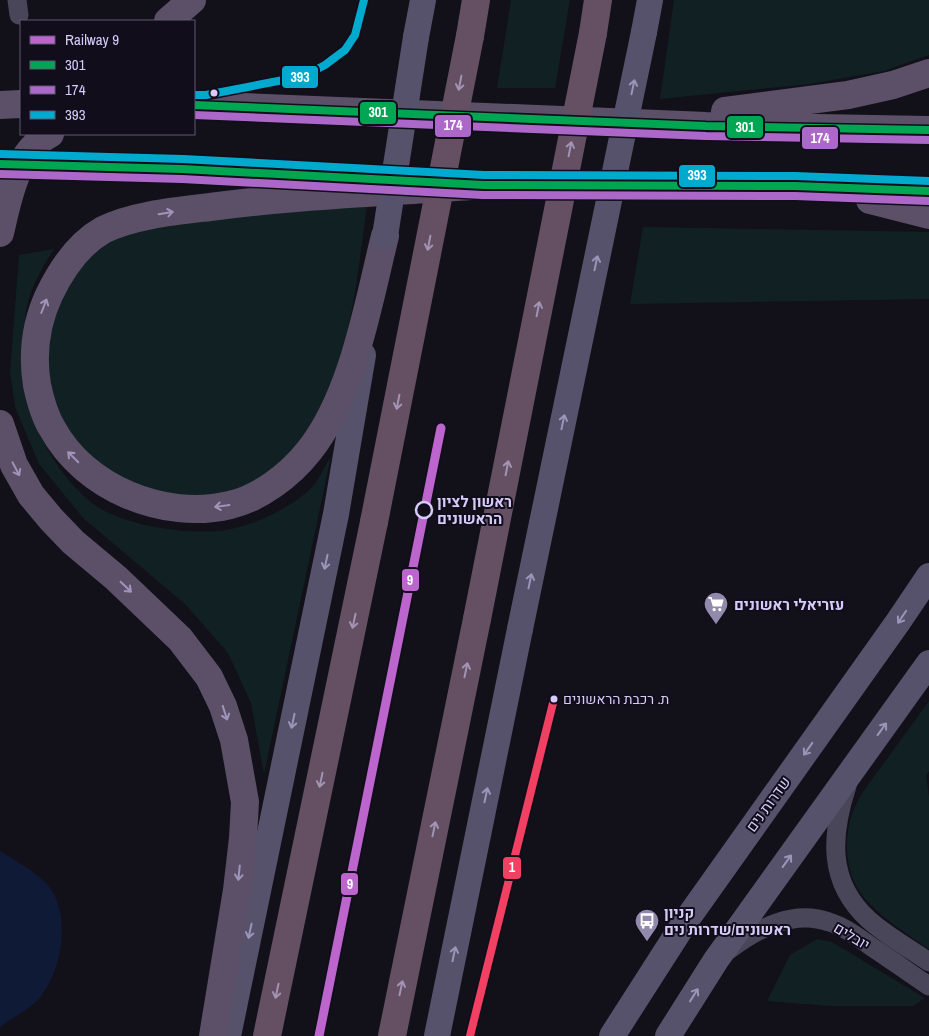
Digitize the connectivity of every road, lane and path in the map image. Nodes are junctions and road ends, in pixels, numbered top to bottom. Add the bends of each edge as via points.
1 (192, 0) edge
2 (423, 0) edge
3 (476, 0) edge
4 (598, 0) edge
5 (650, 0) edge
6 (169, 20) edge
7 (929, 73) edge
8 (20, 104) edge
9 (0, 105) edge
10 (195, 105) edge
11 (607, 121) junction
12 (929, 130) edge
13 (49, 135) edge
14 (10, 164) edge
15 (484, 186) junction
16 (794, 186) junction
17 (929, 191) edge
18 (929, 215) edge
19 (0, 233) edge
20 (384, 236) junction
21 (0, 424) edge
22 (929, 576) edge
23 (929, 663) edge
24 (852, 771) junction
25 (716, 960) junction
26 (929, 962) edge
27 (929, 986) edge
28 (213, 1036) edge
29 (228, 1036) edge
30 (267, 1036) edge
31 (392, 1036) edge
32 (437, 1036) edge
33 (612, 1036) edge
34 (668, 1036) edge

1 - 6 main road
2 - 20 main road, bridge
3 -> 30 highway, bridge via 374,522
31 -> 4 highway, bridge
32 -> 5 main road, bridge
7 - 11 main road via 893,85 819,100
8 - 9 main road
10 - 11 main road
11 - 12 main road
13 - 14 main road
14 - 15 main road via 182,169
14 - 19 main road via 8,202
15 - 16 main road
20 -> 15 main road via 360,335 336,407 310,451 267,489 229,505 187,509 161,505 128,495 102,481 69,454 51,428 40,400 34,368 42,309 75,252 104,230 152,215 255,201
16 - 17 main road
16 - 18 main road
20 -> 29 main road via 336,514
21 -> 28 main road via 14,466 31,495 73,542 180,639 209,677 223,706 234,740 244,802 243,838
22 -> 33 main road, שדרות נים via 685,922
24 -> 23 main road
25 -> 24 main road
24 - 26 street, יובלים via 835,835 842,880 853,902 870,921
25 - 27 street, יובלים via 769,926 792,919 815,918 853,934
34 -> 25 main road

